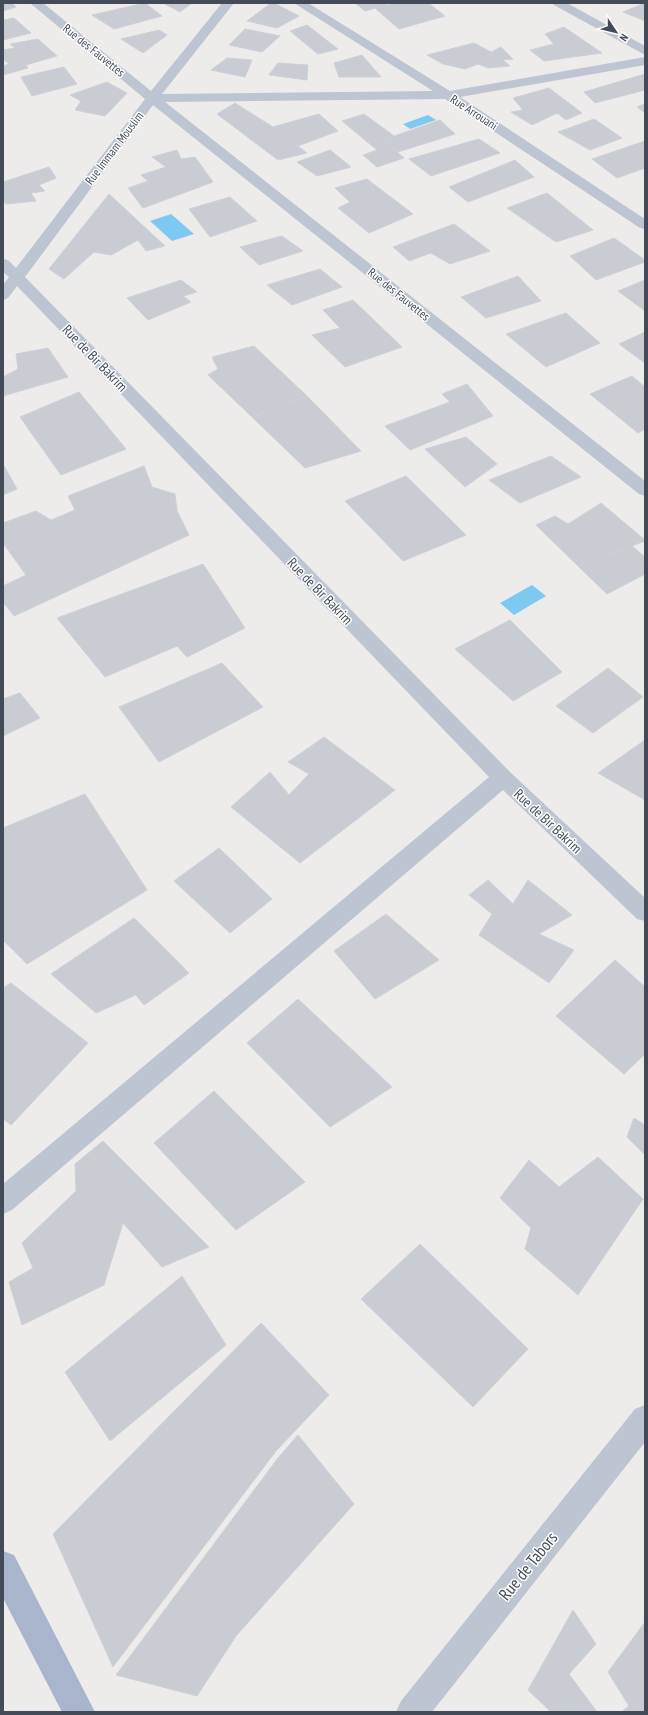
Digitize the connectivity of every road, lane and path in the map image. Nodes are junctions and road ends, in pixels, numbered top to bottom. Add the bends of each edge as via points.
1 (36, 3) edge
2 (228, 3) edge
3 (300, 3) edge
4 (558, 3) edge
5 (645, 51) edge
6 (645, 61) edge
7 (448, 95) junction
8 (152, 98) junction
9 (645, 225) edge
10 (3, 263) edge
11 (17, 277) junction
12 (3, 295) edge
13 (645, 490) edge
14 (503, 778) junction
15 (645, 912) edge
16 (3, 1201) edge
17 (645, 1419) edge
18 (3, 1566) edge
19 (79, 1712) edge
20 (412, 1712) edge

1 - 8 street, Rue des Fauvettes
2 - 8 street, Rue Immam Mouslim
3 - 7 street, Rue Arrouani
4 - 5 street
6 - 7 street
7 - 8 street
7 - 9 street, Rue Arrouani
8 - 11 street, Rue Immam Mouslim
8 - 13 street, Rue des Fauvettes
10 - 11 street, Rue de Bir Bakrim
11 - 12 street, Rue Immam Mouslim
11 - 14 street, Rue de Bir Bakrim
14 - 15 street, Rue de Bir Bakrim
14 - 16 street
17 - 20 street, Rue de Tabors
18 - 19 main road

